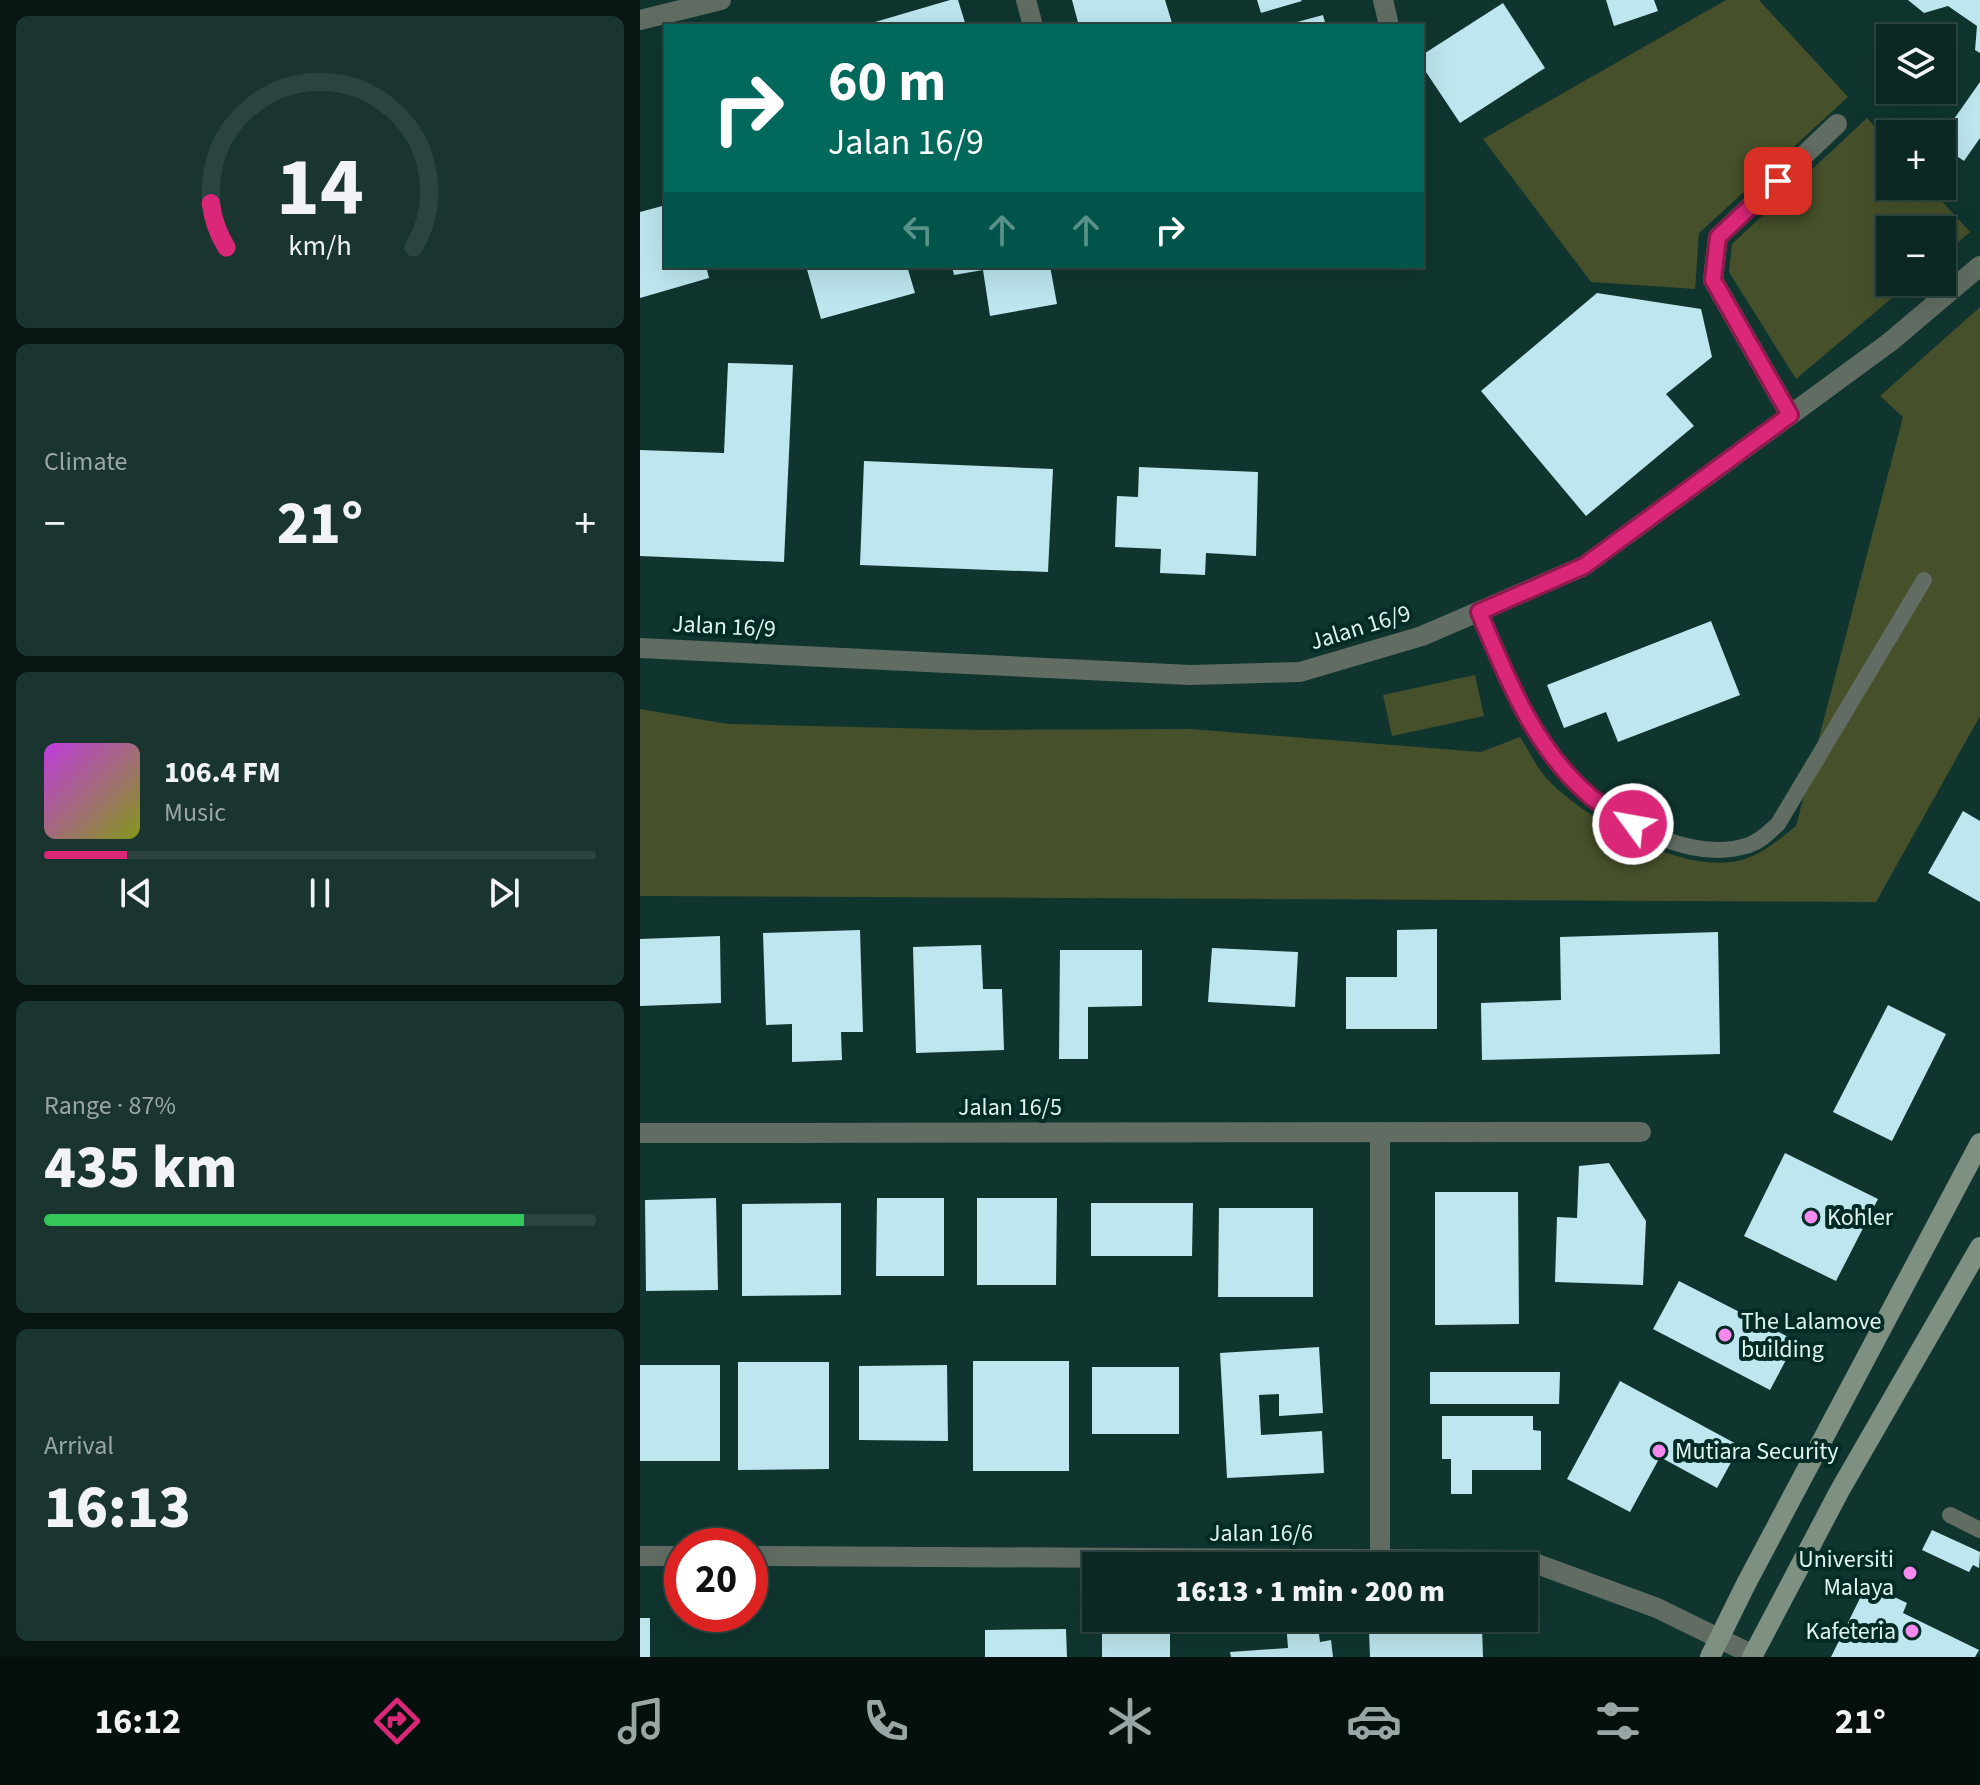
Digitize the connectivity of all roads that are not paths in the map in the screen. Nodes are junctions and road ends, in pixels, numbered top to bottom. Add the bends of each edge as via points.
1 (721, 0) edge
2 (1026, 0) edge
3 (1383, 0) edge
4 (680, 18) edge
5 (640, 20) edge
6 (1388, 21) dead end
7 (1032, 24) edge
8 (1837, 124) dead end
9 (1980, 266) edge
10 (1790, 415) junction
11 (1924, 580) dead end
12 (1479, 612) junction
13 (640, 648) edge
14 (1380, 1132) junction
15 (1641, 1132) dead end
16 (640, 1133) edge
17 (1980, 1143) edge
18 (1980, 1247) edge
19 (1950, 1515) dead end
20 (1980, 1530) edge
21 (1380, 1552) edge
22 (640, 1556) edge
23 (664, 1556) edge
24 (768, 1556) edge
25 (1082, 1558) edge
26 (1538, 1564) edge
27 (1714, 1648) edge
28 (1752, 1656) edge

1 - 4 street
2 - 7 street
3 - 6 street
4 - 5 street
8 - 10 street via 1718,237 1713,280
9 - 10 street, Jalan 16/9 via 1890,342
10 - 12 street, Jalan 16/9 via 1584,566
11 - 12 lane via 1778,824 1750,845 1730,849 1668,841 1592,798 1542,742
12 - 13 street, Jalan 16/9 via 1422,636 1300,672 1190,675
14 - 15 street, Jalan 16/5
14 - 16 street, Jalan 16/5
14 - 21 street
17 - 27 main road
18 - 28 main road
19 - 20 lane
22 - 23 street
24 - 25 street, Jalan 16/6
26 - 27 street, Jalan 16/6 via 1657,1608
27 - 28 street, Jalan 16/6

